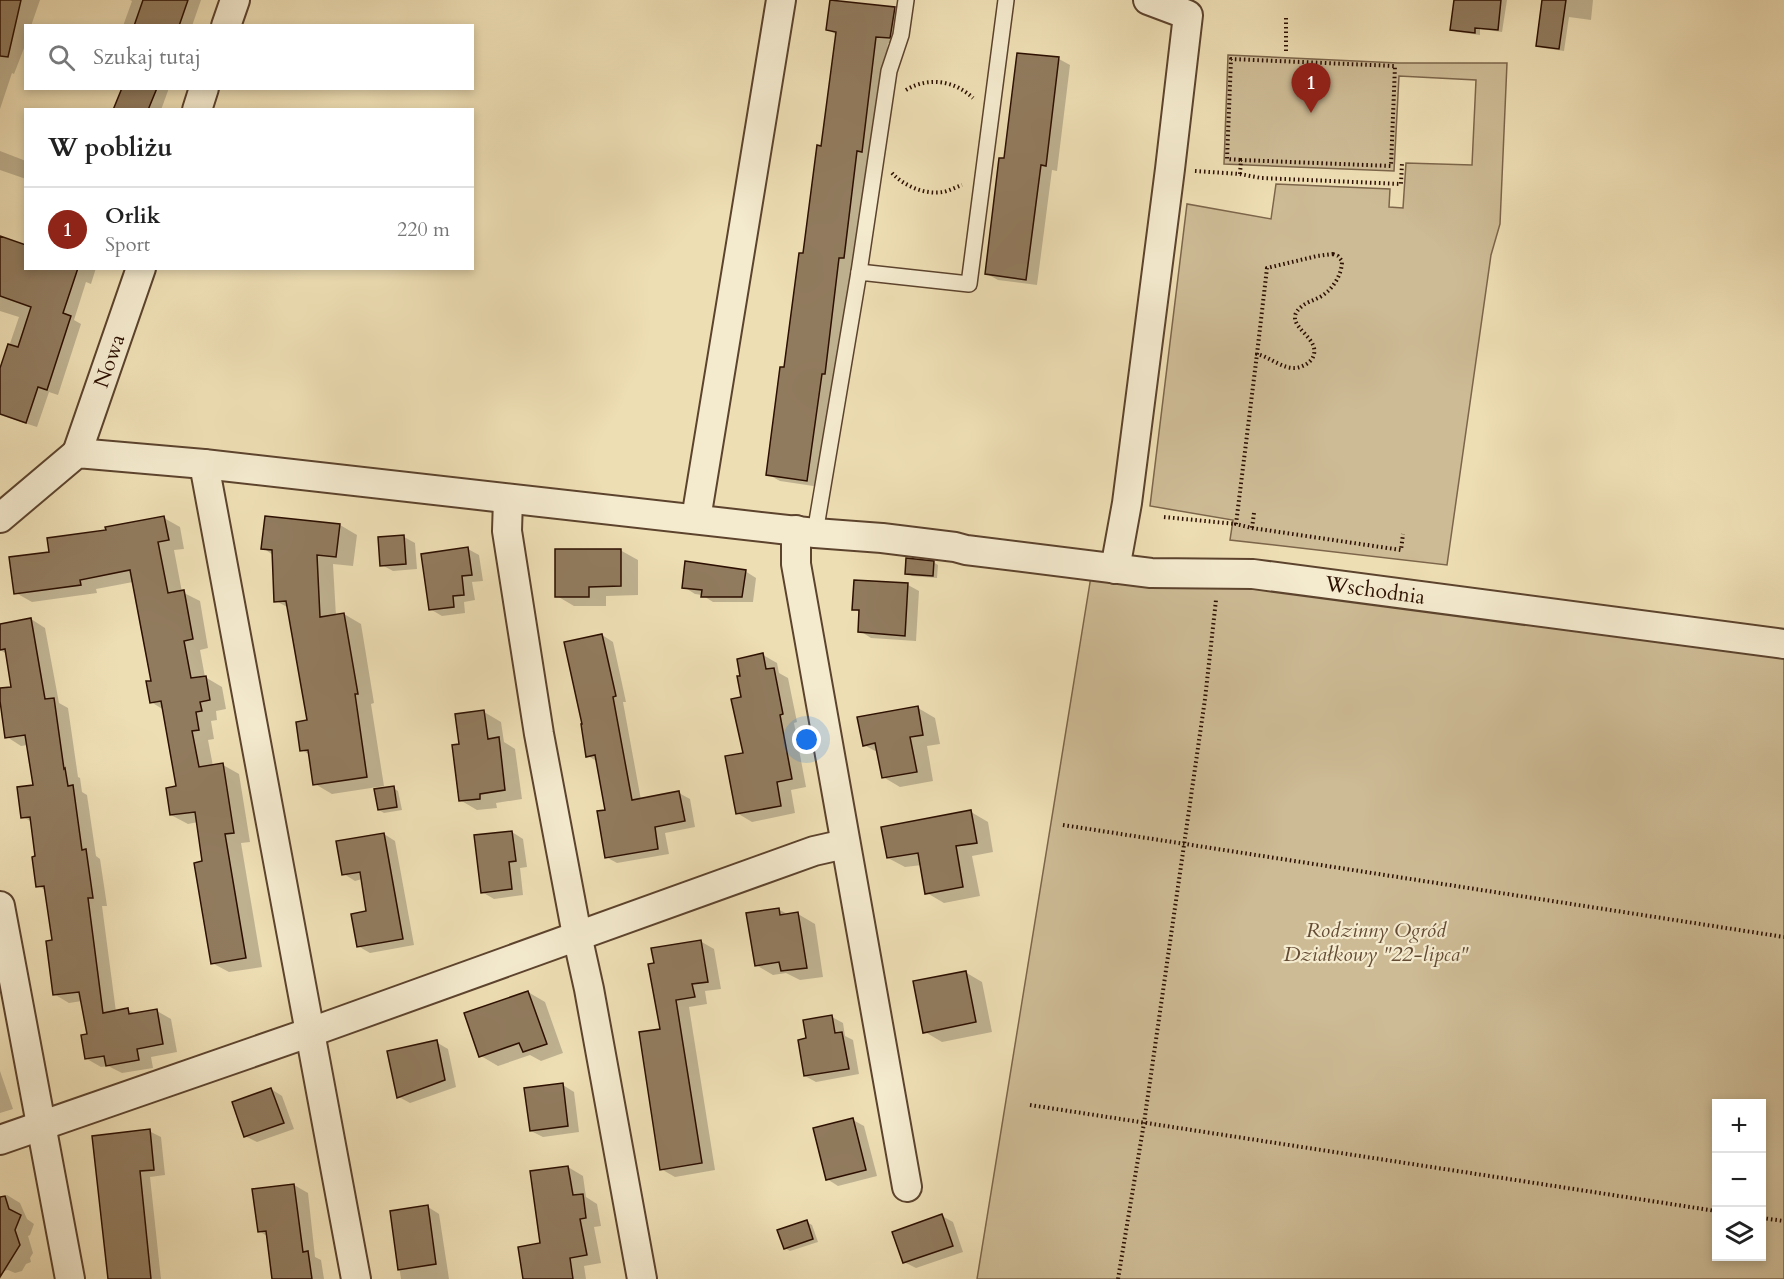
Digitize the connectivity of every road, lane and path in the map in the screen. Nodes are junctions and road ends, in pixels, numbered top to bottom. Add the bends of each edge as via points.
1 (235, 0) edge
2 (781, 0) edge
3 (906, 0) edge
4 (1006, 0) edge
5 (1148, 0) edge
6 (1286, 16) dead end
7 (227, 24) edge
8 (1286, 51) dead end
9 (203, 90) edge
10 (884, 101) junction
11 (198, 108) edge
12 (990, 122) junction
13 (876, 150) junction
14 (1241, 160) junction
15 (1402, 163) dead end
16 (985, 166) junction
17 (1196, 171) dead end
18 (1240, 174) junction
19 (140, 270) edge
20 (859, 272) junction
21 (1257, 354) junction
22 (77, 453) junction
23 (204, 464) junction
24 (508, 499) junction
25 (1254, 513) dead end
26 (1164, 517) dead end
27 (0, 518) edge
28 (696, 519) junction
29 (1236, 524) junction
30 (1252, 528) junction
31 (806, 531) junction
32 (1403, 534) dead end
33 (1115, 569) junction
34 (1216, 573) junction
35 (1784, 644) edge
36 (1063, 825) dead end
37 (1184, 842) junction
38 (845, 844) junction
39 (0, 906) edge
40 (577, 935) junction
41 (1784, 937) edge
42 (311, 1032) junction
43 (1030, 1105) dead end
44 (1144, 1123) junction
45 (42, 1124) junction
46 (0, 1140) edge
47 (907, 1187) dead end
48 (1712, 1210) edge
49 (1766, 1219) edge
50 (1784, 1221) edge
51 (70, 1279) edge
52 (356, 1279) edge
53 (642, 1279) edge
54 (1118, 1279) edge

1 - 7 street
2 - 28 street
3 - 10 lane
4 - 12 lane
5 - 33 street via 1188,15 1127,503
6 - 8 path
9 - 11 street
10 - 12 path via 910,87 947,82 965,90
10 - 13 lane
12 - 16 lane
13 - 16 path via 895,176 924,192 944,192 963,184
13 - 20 lane
14 - 14 path via 1391,166 1395,66 1231,59 1227,159
14 - 18 path
15 - 18 path via 1401,184
16 - 20 lane via 969,284
17 - 18 path
19 - 22 street, Nowa
20 - 31 lane
21 - 21 path via 1266,267 1338,256 1342,261 1335,282 1321,297 1300,307 1295,316 1315,350 1310,362 1288,368
21 - 29 path
22 - 23 street, Wschodnia
22 - 27 street
23 - 24 street, Wschodnia
23 - 42 street
24 - 28 street, Wschodnia
24 - 40 street via 507,531 539,734
25 - 30 path
26 - 29 path
28 - 31 street, Wschodnia
29 - 30 path
30 - 32 path via 1401,550
31 - 33 street, Wschodnia via 931,543
31 - 38 street via 796,564
33 - 34 street, Wschodnia
34 - 35 street, Wschodnia via 1351,586
34 - 37 path via 1216,611
36 - 37 path
37 - 41 path
37 - 44 path
38 - 40 street via 814,851
38 - 47 street
39 - 45 street
40 - 42 street
40 - 53 street
42 - 45 street
42 - 52 street
43 - 44 path
44 - 48 path
44 - 54 path
45 - 46 street
45 - 51 street
49 - 50 path

